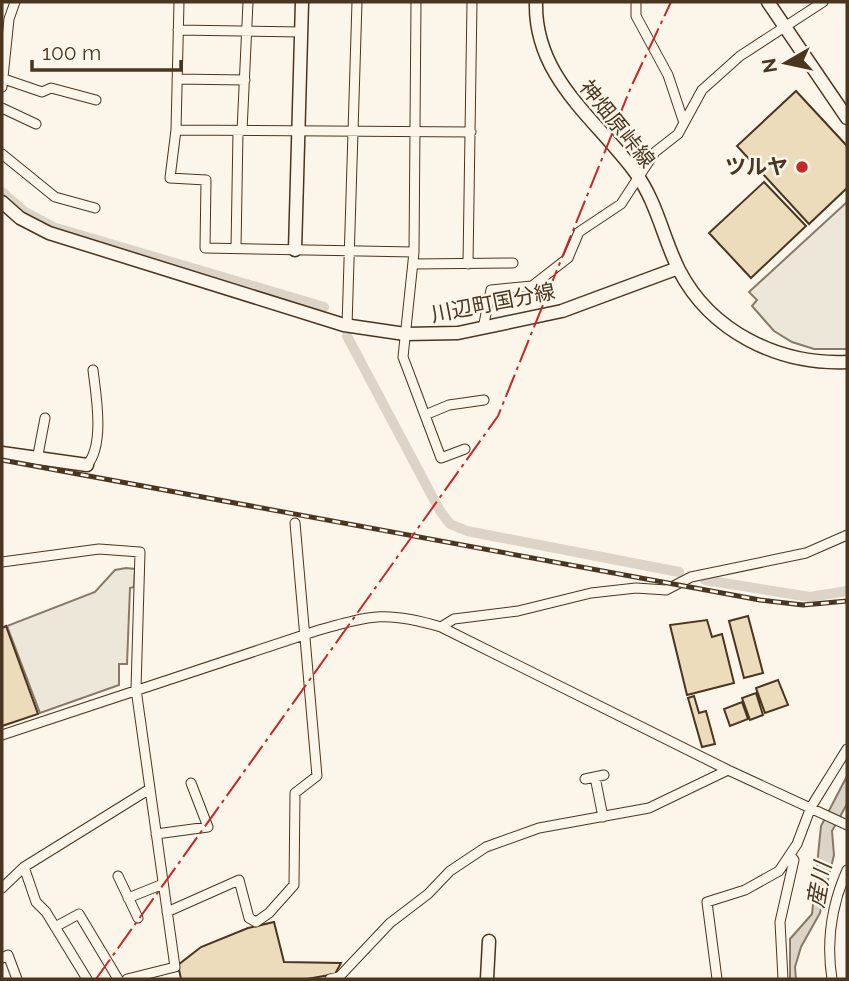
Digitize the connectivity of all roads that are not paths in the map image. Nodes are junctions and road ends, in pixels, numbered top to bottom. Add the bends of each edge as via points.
1 (15, 2) edge
2 (179, 2) edge
3 (248, 2) edge
4 (302, 2) edge
5 (357, 2) edge
6 (416, 2) edge
7 (472, 2) edge
8 (536, 2) edge
9 (636, 2) edge
10 (768, 2) edge
11 (823, 2) edge
12 (784, 26) junction
13 (178, 30) junction
14 (247, 30) junction
15 (301, 32) junction
16 (177, 79) junction
17 (245, 80) junction
18 (3, 83) edge
19 (96, 100) dead end
20 (2, 108) edge
21 (847, 118) edge
22 (684, 123) junction
23 (36, 124) dead end
24 (176, 130) junction
25 (240, 131) junction
26 (298, 132) junction
27 (354, 132) junction
28 (471, 132) junction
29 (416, 133) junction
30 (2, 154) edge
31 (637, 175) junction
32 (2, 202) edge
33 (95, 208) dead end
34 (236, 248) junction
35 (295, 250) junction
36 (351, 252) junction
37 (414, 252) junction
38 (414, 264) junction
39 (468, 264) junction
40 (513, 264) dead end
41 (678, 268) junction
42 (347, 326) junction
43 (483, 328) junction
44 (405, 334) junction
45 (847, 362) edge
46 (93, 370) dead end
47 (484, 400) dead end
48 (425, 415) junction
49 (45, 418) dead end
50 (465, 449) dead end
51 (2, 453) edge
52 (37, 460) junction
53 (87, 466) joint
54 (295, 523) dead end
55 (847, 535) edge
56 (2, 562) edge
57 (441, 627) junction
58 (304, 635) junction
59 (136, 689) junction
60 (2, 735) edge
61 (847, 749) edge
62 (728, 770) junction
63 (595, 777) dead end
64 (191, 783) dead end
65 (148, 790) junction
66 (816, 809) junction
67 (603, 817) junction
68 (847, 825) edge
69 (156, 834) junction
70 (790, 855) junction
71 (24, 867) junction
72 (847, 870) edge
73 (118, 876) dead end
74 (163, 884) junction
75 (2, 888) edge
76 (128, 898) junction
77 (167, 912) junction
78 (138, 918) dead end
79 (55, 927) junction
80 (489, 941) dead end
81 (2, 958) edge
82 (18, 979) edge
83 (87, 979) edge
84 (118, 979) edge
85 (127, 979) edge
86 (330, 979) edge
87 (487, 979) edge
88 (717, 979) edge
89 (783, 979) edge
90 (832, 979) edge

1 - 18 street
2 - 13 street
3 - 14 street
4 - 15 street
5 - 27 street
6 - 29 street
7 - 28 street
8 - 31 street, 神畑原峠線 via 540,39 555,77
9 - 22 street via 636,16 668,75
10 - 12 street
11 - 12 street
12 - 21 street
12 - 22 street via 702,90
13 - 14 street
13 - 16 street
14 - 15 street
14 - 17 street
15 - 26 street
16 - 17 street
16 - 24 street
17 - 25 street
18 - 19 street via 42,92 51,88
20 - 23 street
22 - 31 street
24 - 25 street
24 - 34 street via 170,178 206,180 205,248
25 - 26 street
25 - 34 street
26 - 27 street
26 - 35 street
27 - 29 street
27 - 36 street
28 - 29 street
28 - 39 street
29 - 37 street
30 - 33 street via 55,197
31 - 41 street, 神畑原峠線
31 - 43 street via 621,204 579,232 568,258 532,286 491,290
32 - 42 street, 川辺町国分線 via 49,233
34 - 35 street
35 - 36 street
36 - 37 street
36 - 42 street
37 - 38 street
38 - 39 street
38 - 44 street
39 - 40 street
41 - 43 street, 川辺町国分線 via 562,310
41 - 45 street via 704,306 738,334 797,359
42 - 44 street, 川辺町国分線
43 - 44 street, 川辺町国分線
44 - 48 street via 405,366
46 - 53 street via 98,425
47 - 48 street via 449,405
48 - 50 street via 441,458
49 - 52 street
51 - 52 street
52 - 53 street
54 - 58 street
55 - 57 street via 806,553 691,577 666,590 591,593 519,611 454,619
56 - 59 street via 99,549 139,552
57 - 58 street via 386,614
57 - 62 street
58 - 59 street
58 - 77 street via 317,776 295,793 294,885 256,922 249,918 239,880
59 - 60 street
59 - 65 street
61 - 66 street
62 - 66 street
62 - 67 street via 649,808
63 - 67 street
64 - 69 street via 208,827
65 - 69 street
65 - 71 street
66 - 68 street
66 - 70 street
67 - 86 street via 539,828 486,847 450,871 390,923 339,977
69 - 74 street
70 - 88 street via 779,871 763,881 707,902
70 - 89 street via 794,860 780,922
71 - 75 street
71 - 79 street via 36,902
72 - 90 street via 831,921
73 - 76 street
74 - 76 street
74 - 77 street
76 - 78 street
77 - 85 street via 175,967
79 - 83 street
79 - 84 street via 79,914
80 - 87 street
81 - 82 street via 8,955

